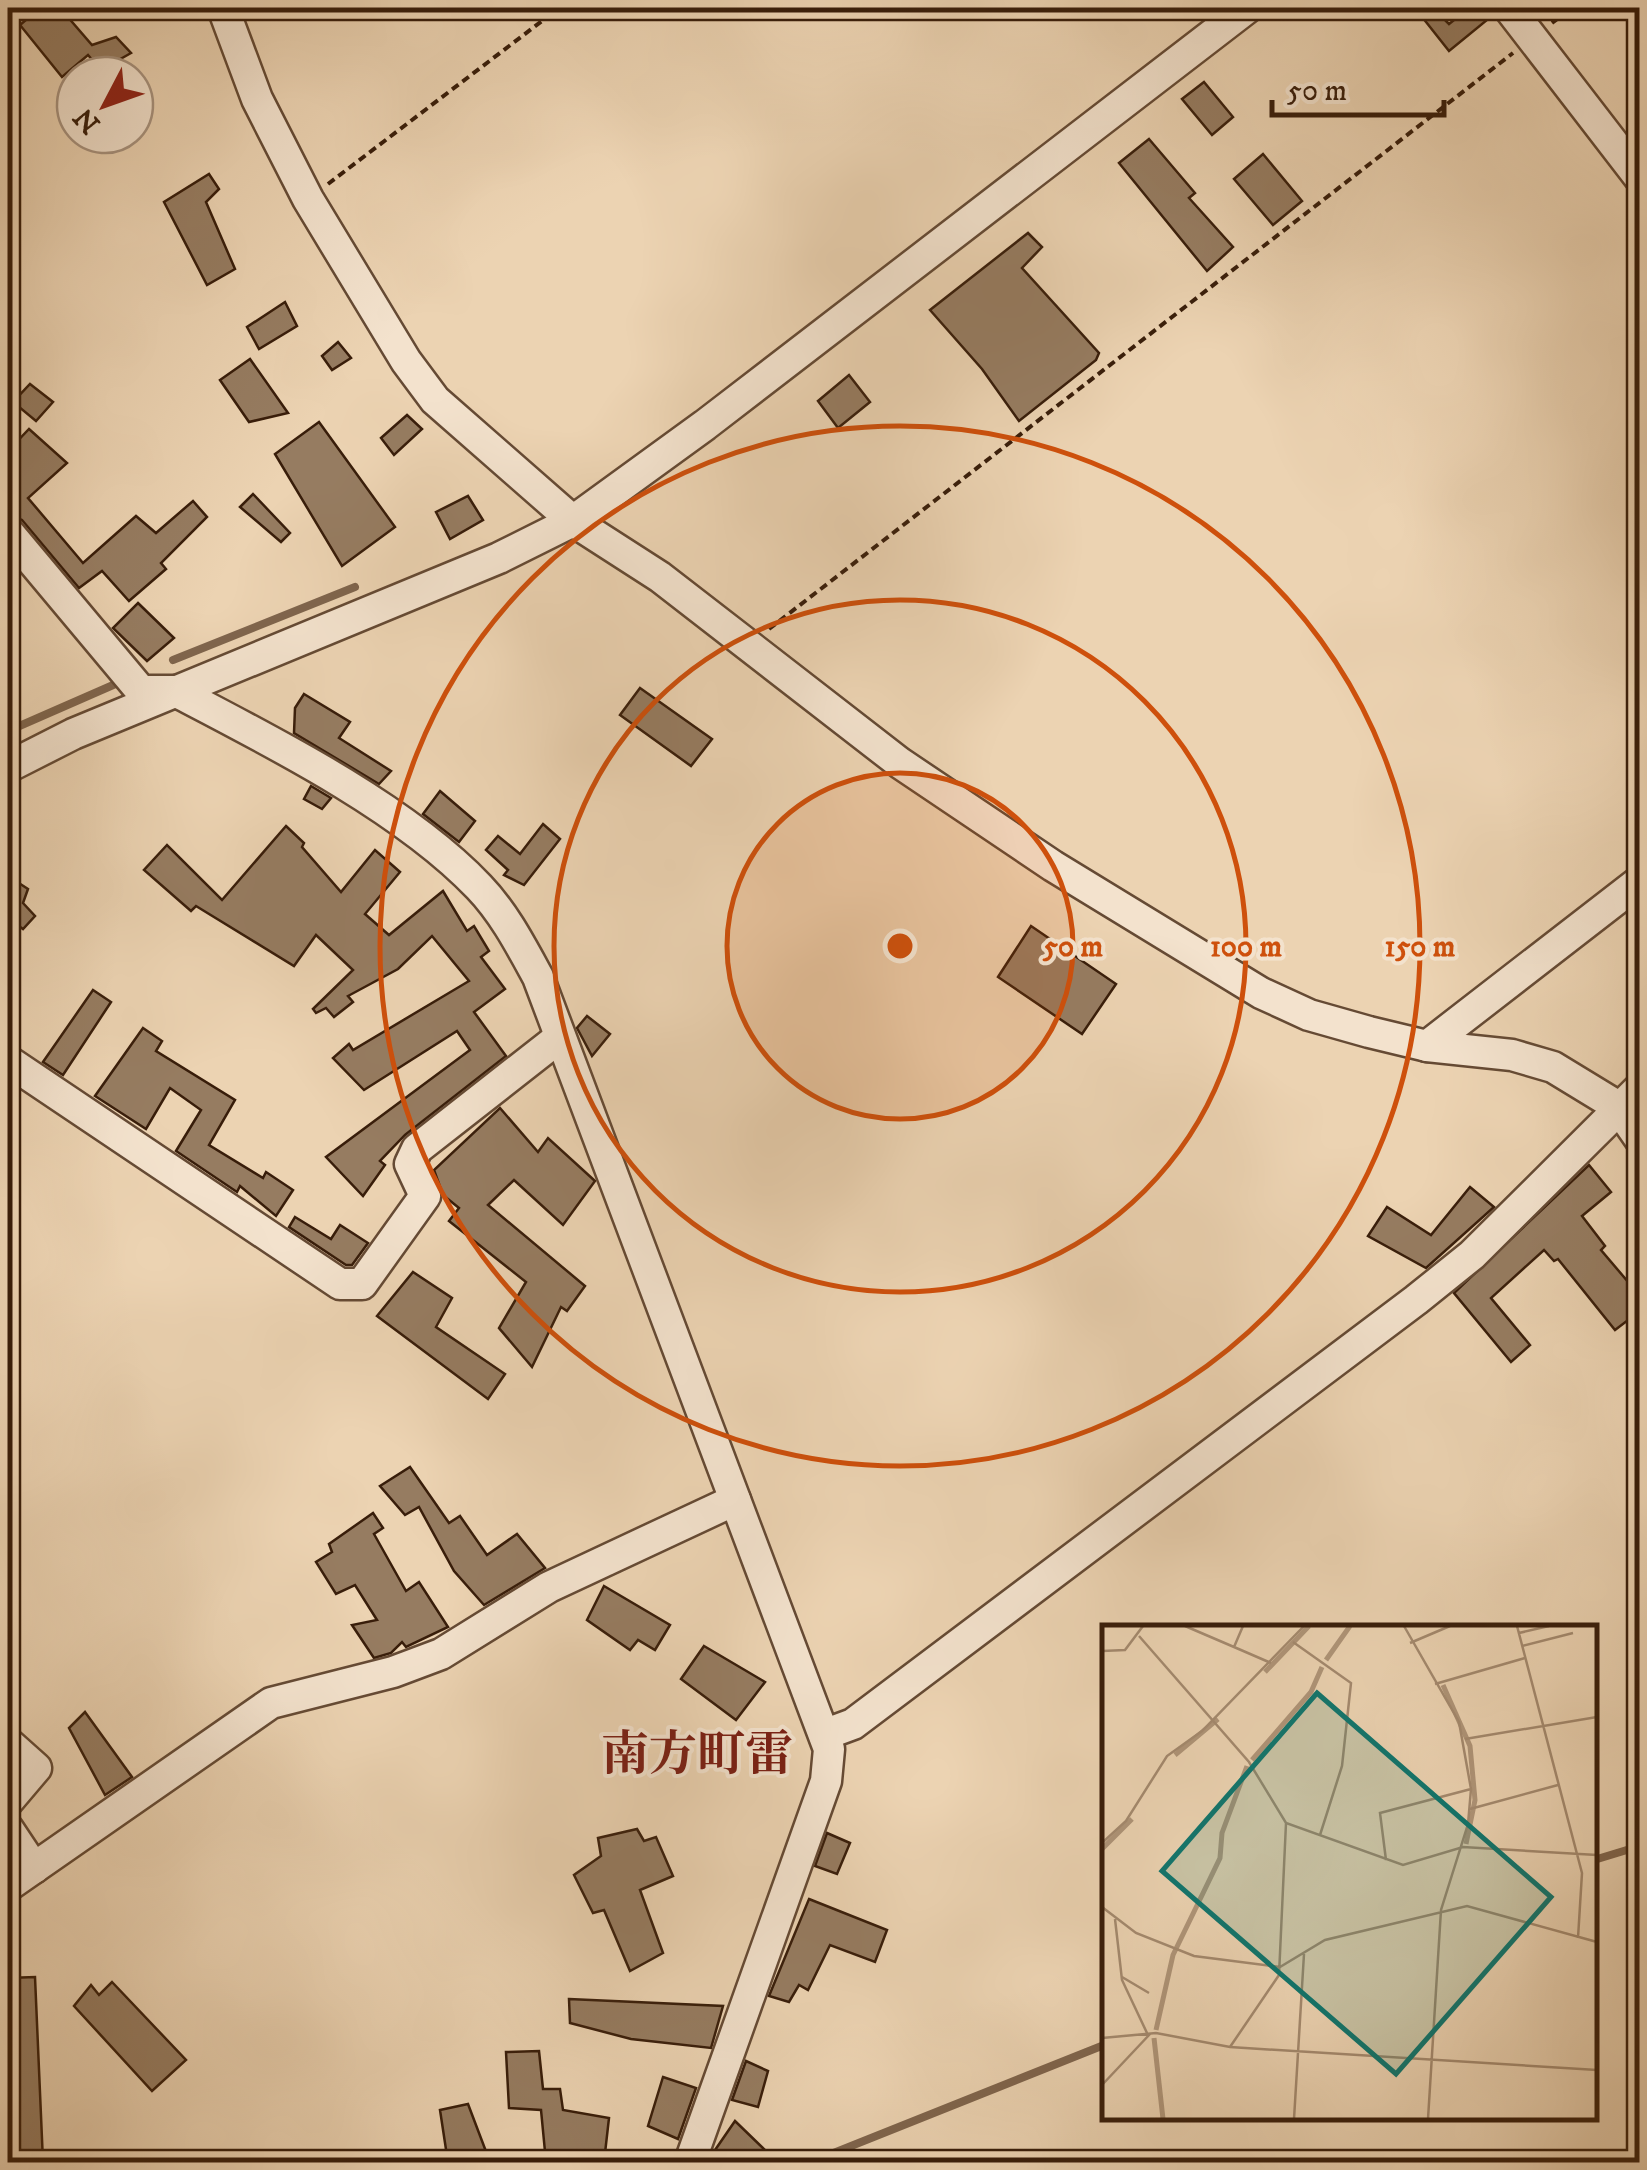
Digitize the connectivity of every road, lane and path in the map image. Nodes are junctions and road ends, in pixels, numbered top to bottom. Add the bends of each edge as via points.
1 (223, 8) edge
2 (559, 8) edge
3 (1246, 8) edge
4 (1508, 8) edge
5 (1532, 38) junction
6 (1640, 178) edge
7 (308, 199) junction
8 (572, 521) junction
9 (8, 532) edge
10 (746, 647) junction
11 (175, 691) junction
12 (8, 766) edge
13 (1640, 881) edge
14 (560, 1037) junction
15 (1427, 1046) junction
16 (8, 1061) edge
17 (1628, 1097) edge
18 (1640, 1138) edge
19 (735, 1500) junction
20 (826, 1734) junction
21 (8, 1742) edge
22 (8, 1801) edge
23 (8, 1829) edge
24 (34, 1868) junction
25 (8, 1886) edge
26 (690, 2162) edge

1 - 7 street via 257,99
2 - 7 path
3 - 8 street
4 - 5 street
5 - 6 street
5 - 10 path
7 - 8 street via 435,400
8 - 10 street via 660,577
8 - 11 street via 500,558
9 - 11 street via 141,691
10 - 15 street via 1053,866 1261,993 1309,1015
11 - 12 street
11 - 14 street via 400,821 478,886 538,977
13 - 15 street
14 - 16 street via 417,1149 410,1164 426,1196 362,1284 340,1284
14 - 19 street
15 - 17 street via 1512,1055
17 - 18 street
17 - 20 street via 1472,1254 1416,1300 853,1724
19 - 20 street
19 - 24 street via 549,1588 441,1654 271,1703
20 - 26 street via 826,1781
21 - 22 street via 36,1768
23 - 24 street
24 - 25 street

